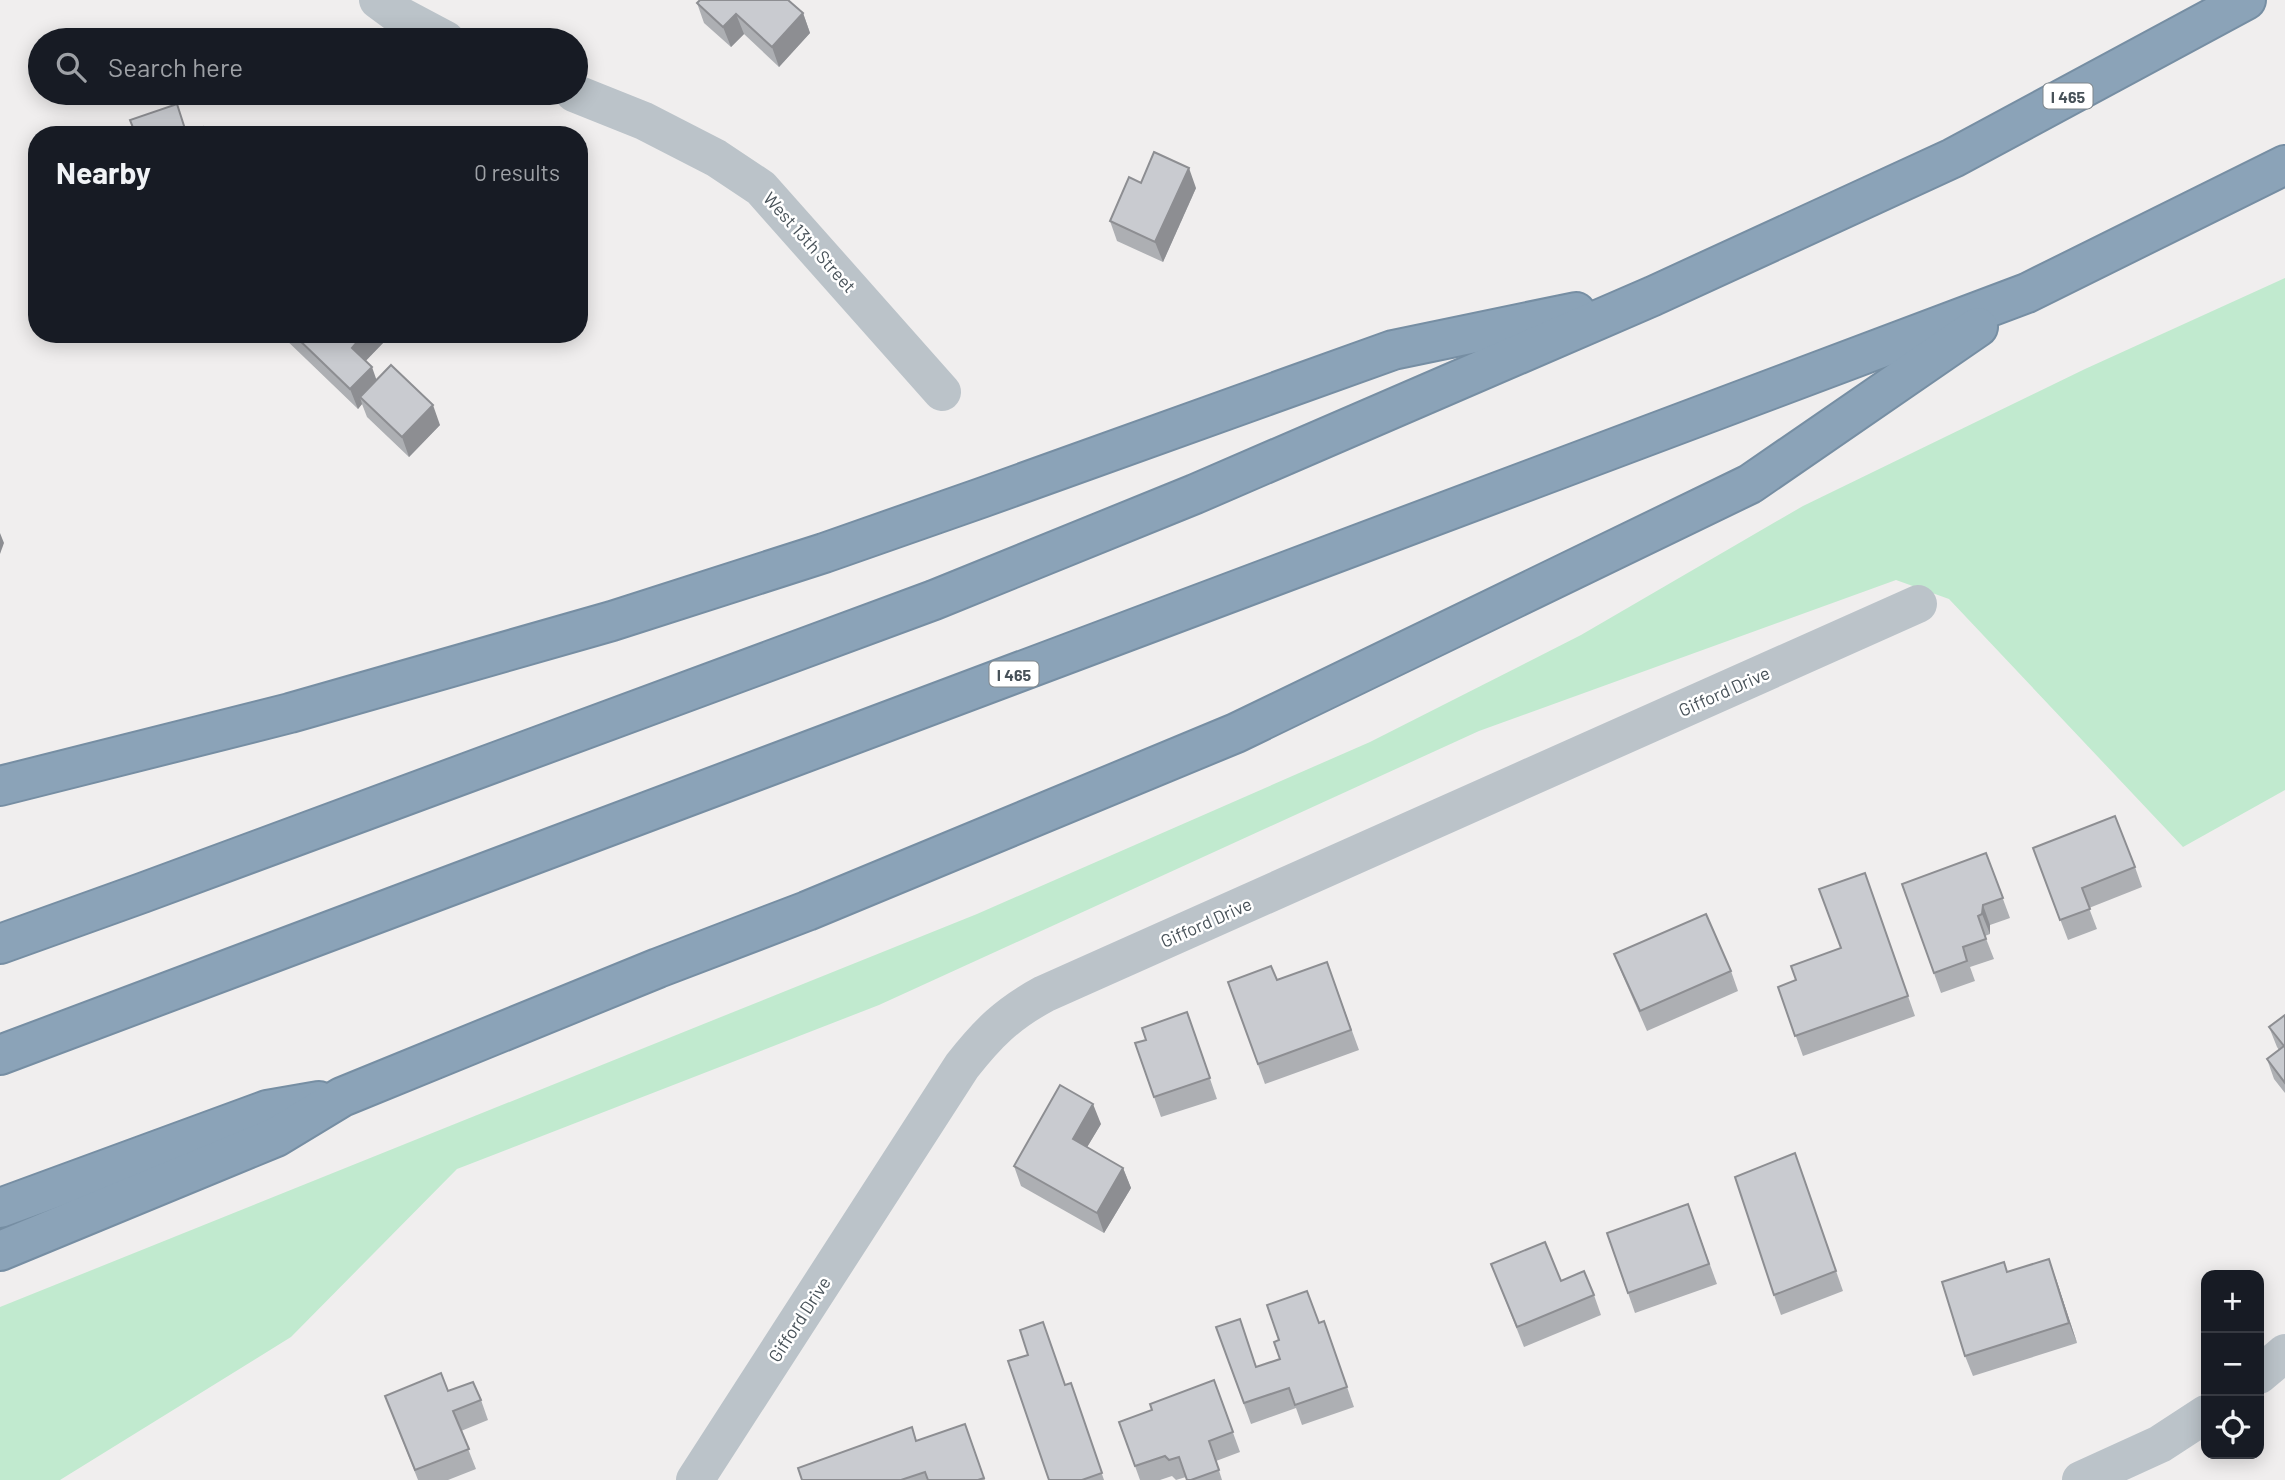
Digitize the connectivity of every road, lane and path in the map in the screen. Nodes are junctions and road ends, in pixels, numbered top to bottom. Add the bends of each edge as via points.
1 (378, 0) edge
2 (2246, 0) edge
3 (423, 28) edge
4 (588, 99) edge
5 (2285, 165) edge
6 (2027, 293) junction
7 (1653, 296) junction
8 (942, 393) dead end
9 (1918, 604) dead end
10 (0, 786) edge
11 (0, 943) edge
12 (0, 1055) edge
13 (342, 1097) junction
14 (0, 1208) edge
15 (0, 1251) edge
16 (2285, 1353) edge
17 (2264, 1371) edge
18 (2201, 1417) edge
19 (695, 1480) edge
20 (2081, 1480) edge

1 - 3 street
2 - 7 highway, I 465 via 1954,158
4 - 8 street, West 13th Street via 645,121 761,188
5 - 6 highway, I 465
6 - 12 highway, I 465
6 - 13 highway via 1750,484 1236,733
7 - 10 highway via 1393,350 902,526 612,621 290,713
7 - 11 highway, I 465 via 1195,495 934,600
9 - 19 street, Gifford Drive via 1019,1008 988,1034 962,1066
13 - 14 highway via 267,1110
13 - 15 highway via 276,1137
16 - 17 street
18 - 20 street via 2160,1444

